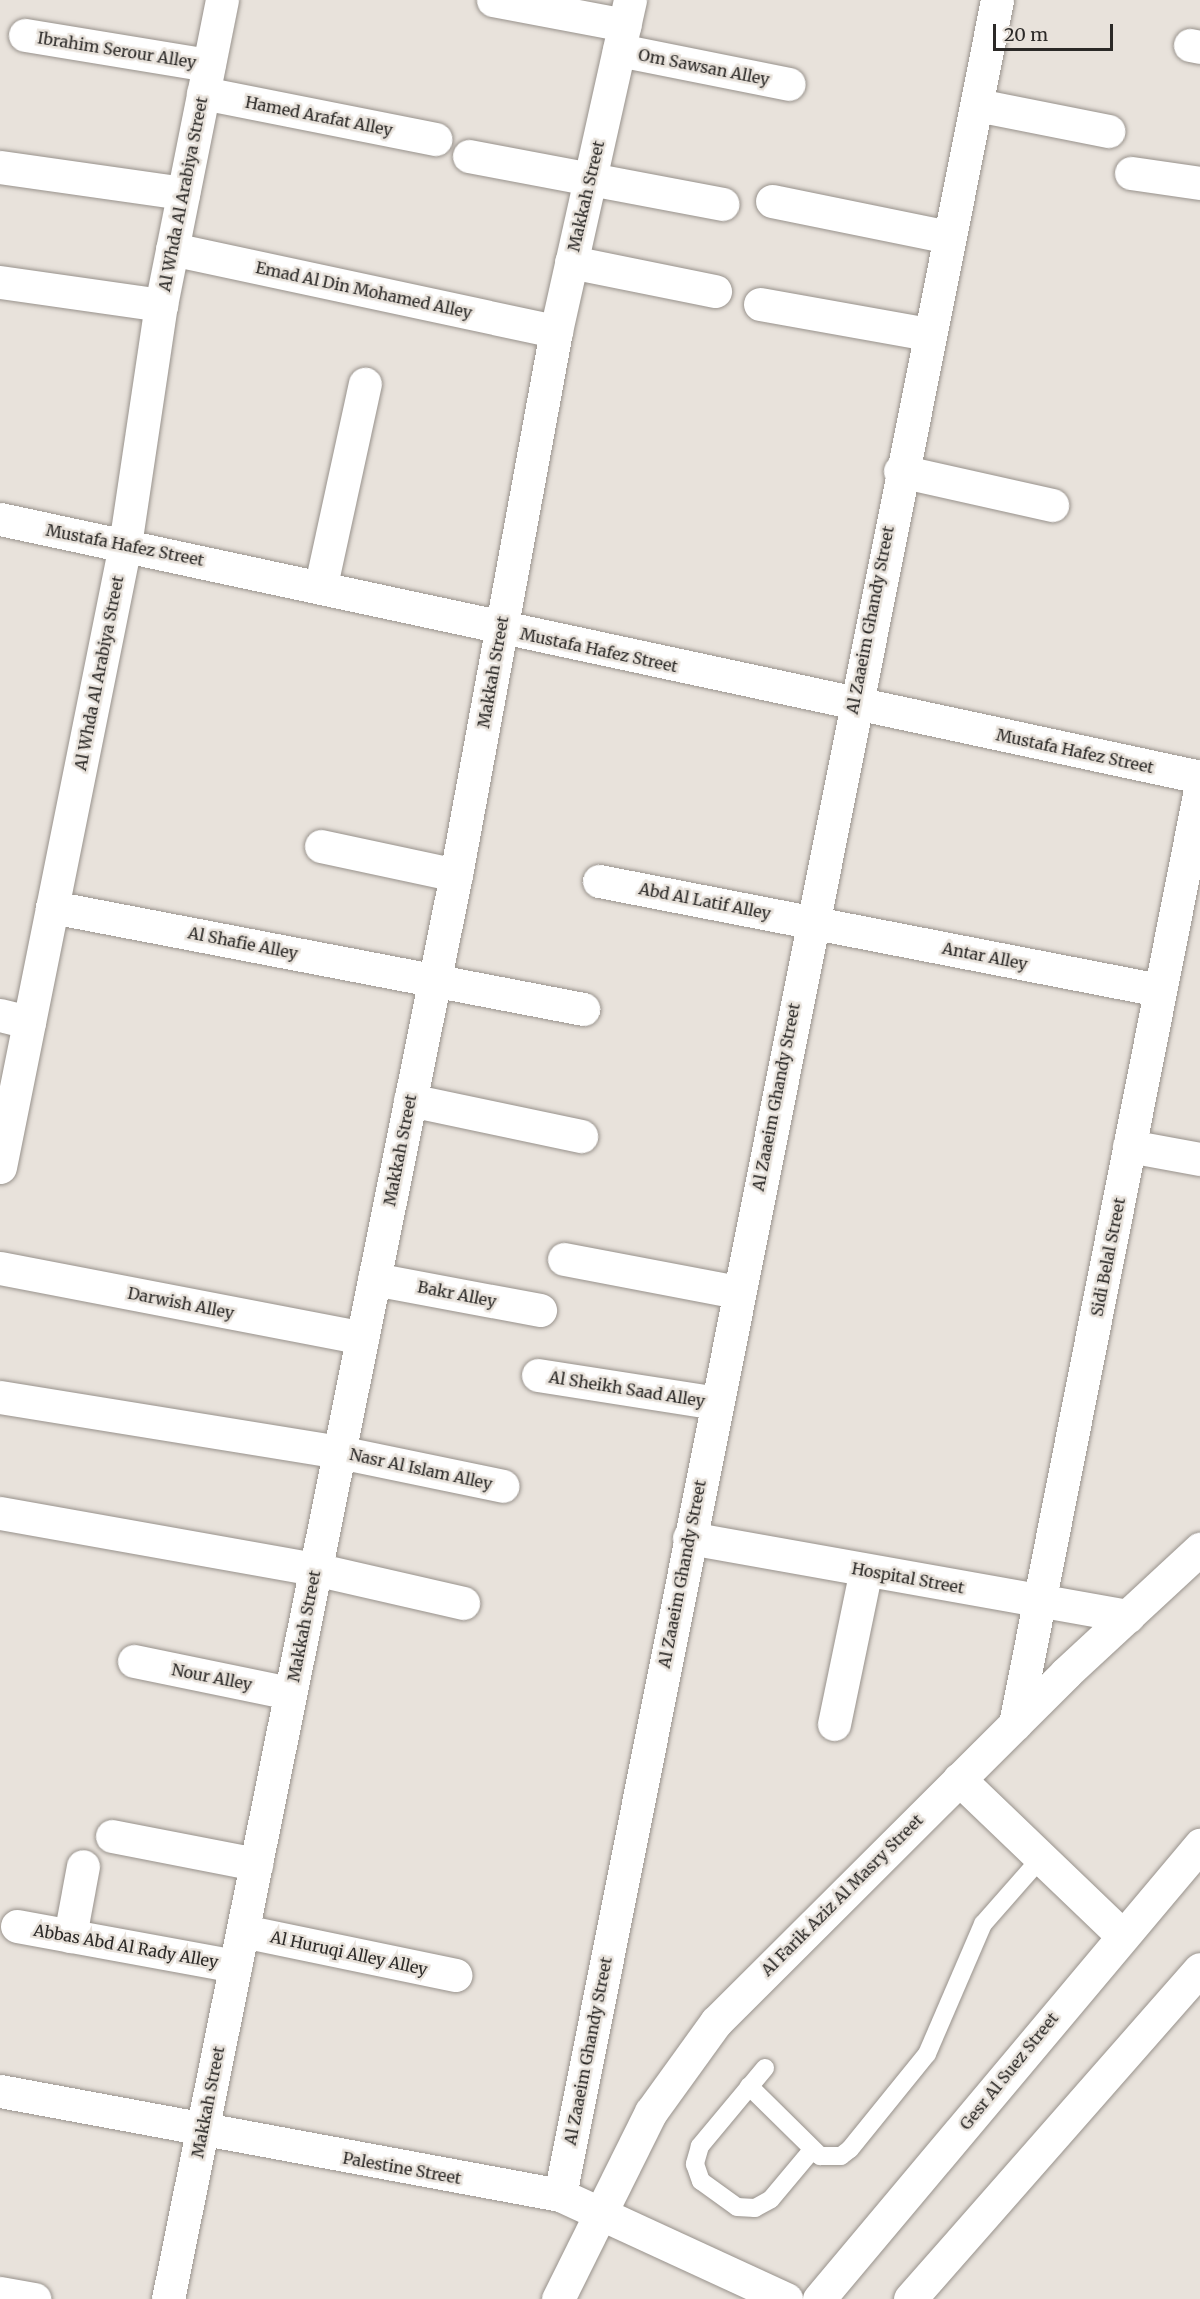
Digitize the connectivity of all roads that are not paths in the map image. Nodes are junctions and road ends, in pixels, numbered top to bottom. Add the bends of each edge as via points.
1 (222, 0) edge
2 (493, 0) edge
3 (997, 0) edge
4 (625, 25) edge
5 (24, 35) dead end
6 (206, 79) junction
7 (789, 84) dead end
8 (977, 105) junction
9 (1108, 131) dead end
10 (435, 139) dead end
11 (469, 156) dead end
12 (0, 167) edge
13 (1131, 173) dead end
14 (590, 181) junction
15 (1200, 183) edge
16 (183, 193) junction
17 (772, 201) dead end
18 (723, 204) dead end
19 (949, 237) junction
20 (172, 249) junction
21 (571, 262) junction
22 (0, 282) edge
23 (715, 291) dead end
24 (760, 304) dead end
25 (161, 305) junction
26 (556, 331) junction
27 (929, 334) junction
28 (365, 384) dead end
29 (900, 471) junction
30 (1052, 505) dead end
31 (0, 519) edge
32 (124, 545) junction
33 (321, 585) junction
34 (501, 629) junction
35 (854, 706) junction
36 (1200, 777) edge
37 (1200, 790) edge
38 (321, 846) dead end
39 (456, 875) junction
40 (598, 881) dead end
41 (52, 907) junction
42 (811, 922) junction
43 (434, 980) junction
44 (1159, 990) junction
45 (583, 1009) dead end
46 (15, 1018) edge
47 (410, 1100) junction
48 (581, 1136) dead end
49 (1129, 1146) junction
50 (1200, 1159) edge
51 (0, 1167) edge
52 (564, 1259) dead end
53 (0, 1268) edge
54 (374, 1279) junction
55 (737, 1292) junction
56 (540, 1310) dead end
57 (362, 1338) junction
58 (538, 1375) dead end
59 (0, 1397) edge
60 (716, 1403) junction
61 (339, 1452) junction
62 (503, 1486) dead end
63 (0, 1513) edge
64 (689, 1538) junction
65 (1200, 1549) edge
66 (315, 1569) junction
67 (866, 1570) junction
68 (1042, 1602) junction
69 (463, 1603) dead end
70 (1128, 1616) junction
71 (134, 1661) dead end
72 (290, 1693) junction
73 (834, 1724) dead end
74 (1015, 1724) junction
75 (959, 1779) junction
76 (112, 1836) dead end
77 (1200, 1845) edge
78 (1041, 1858) junction
79 (256, 1864) junction
80 (83, 1866) dead end
81 (17, 1926) dead end
82 (243, 1931) junction
83 (70, 1935) junction
84 (1122, 1936) junction
85 (235, 1966) junction
86 (1200, 1969) edge
87 (455, 1975) dead end
88 (765, 2068) dead end
89 (749, 2086) junction
90 (0, 2091) edge
91 (202, 2133) junction
92 (812, 2150) junction
93 (560, 2195) junction
94 (603, 2212) junction
95 (0, 2293) edge
96 (34, 2299) edge
97 (168, 2299) edge
98 (558, 2299) edge
99 (786, 2299) edge
100 (819, 2299) edge
101 (910, 2299) edge

1 - 6 street, Al Whda Al Arabiya Street
2 - 4 street, Om Sawsan Alley
3 - 8 street, Al Zaaeim Ghandy Street
4 - 7 street, Om Sawsan Alley
4 - 14 street, Makkah Street
5 - 6 street, Ibrahim Serour Alley
6 - 10 street, Hamed Arafat Alley
6 - 16 street, Al Whda Al Arabiya Street
8 - 9 street
8 - 19 street, Al Zaaeim Ghandy Street
11 - 14 street
12 - 16 street
13 - 15 street
14 - 18 street
14 - 21 street, Makkah Street
16 - 20 street, Al Whda Al Arabiya Street
17 - 19 street
19 - 27 street, Al Zaaeim Ghandy Street
20 - 25 street, Al Whda Al Arabiya Street
20 - 26 street, Emad Al Din Mohamed Alley
21 - 23 street
21 - 26 street, Makkah Street
22 - 25 street
24 - 27 street
25 - 32 street, Al Whda Al Arabiya Street
26 - 34 street, Makkah Street
27 - 29 street, Al Zaaeim Ghandy Street
28 - 33 street
29 - 30 street
29 - 35 street, Al Zaaeim Ghandy Street
31 - 32 street, Mustafa Hafez Street
32 - 33 street, Mustafa Hafez Street
32 - 41 street, Al Whda Al Arabiya Street
33 - 34 street, Mustafa Hafez Street
34 - 35 street, Mustafa Hafez Street
34 - 39 street, Makkah Street
35 - 36 street, Mustafa Hafez Street
35 - 42 street, Al Zaaeim Ghandy Street
37 - 44 street, Sidi Belal Street
38 - 39 street
39 - 43 street, Makkah Street
40 - 42 street, Abd Al Latif Alley
41 - 43 street, Al Shafie Alley
41 - 46 street, Al Whda Al Arabiya Street
42 - 44 street, Antar Alley
42 - 55 street, Al Zaaeim Ghandy Street
43 - 45 street, Al Shafie Alley
43 - 47 street, Makkah Street
44 - 49 street, Sidi Belal Street
46 - 51 street, Al Whda Al Arabiya Street
47 - 48 street
47 - 54 street, Makkah Street
49 - 50 street
49 - 68 street, Sidi Belal Street
52 - 55 street
53 - 57 street, Darwish Alley
54 - 56 street, Bakr Alley
54 - 57 street, Makkah Street
55 - 60 street, Al Zaaeim Ghandy Street
57 - 61 street, Makkah Street
58 - 60 street, Al Sheikh Saad Alley
59 - 61 street, Nasr Al Islam Alley
60 - 64 street, Al Zaaeim Ghandy Street
61 - 62 street, Nasr Al Islam Alley
61 - 66 street, Makkah Street
63 - 66 street
64 - 67 street, Hospital Street
64 - 93 street, Al Zaaeim Ghandy Street
65 - 70 street, Al Farik Aziz Al Masry Street
66 - 69 street
66 - 72 street, Makkah Street
67 - 68 street, Hospital Street
67 - 73 street
68 - 70 street, Hospital Street
68 - 74 street, Sidi Belal Street
70 - 74 street, Al Farik Aziz Al Masry Street
71 - 72 street, Nour Alley
72 - 79 street, Makkah Street
74 - 75 street, Al Farik Aziz Al Masry Street
75 - 78 street
75 - 94 street, Al Farik Aziz Al Masry Street via 716,2022 651,2112
76 - 79 street
77 - 84 street, Gesr Al Suez Street
78 - 84 street
78 - 92 lane via 983,1924 947,2018 905,2088 842,2156
79 - 82 street, Makkah Street
80 - 83 street
81 - 83 street, Abbas Abd Al Rady Alley
82 - 85 street, Makkah Street
82 - 87 street, Al Huruqi Alley Alley
83 - 85 street, Abbas Abd Al Rady Alley
84 - 100 street, Gesr Al Suez Street
85 - 91 street, Makkah Street
86 - 101 street
88 - 89 lane
89 - 92 lane
89 - 92 lane via 700,2146 695,2164 701,2181 737,2207 755,2208 771,2199
90 - 91 street, Palestine Street
91 - 93 street, Palestine Street
91 - 97 street, Makkah Street
93 - 94 street, Palestine Street
94 - 98 street, Al Farik Aziz Al Masry Street
94 - 99 street, Palestine Street
95 - 96 street

